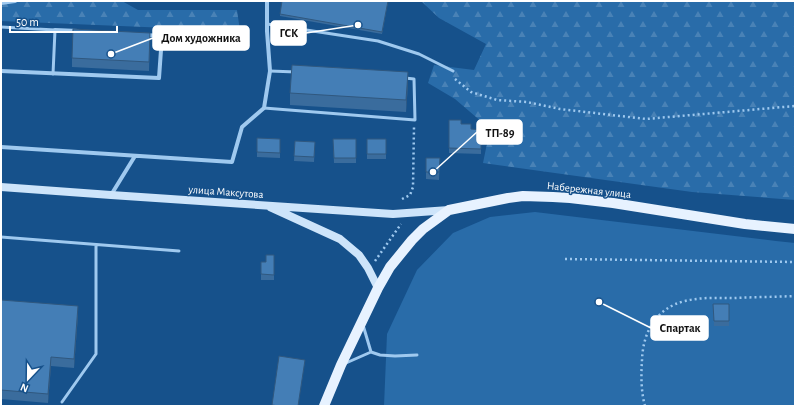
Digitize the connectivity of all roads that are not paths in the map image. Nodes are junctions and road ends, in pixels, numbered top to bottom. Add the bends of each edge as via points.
1 (15, 1) edge
2 (268, 1) edge
3 (1, 3) edge
4 (268, 24) junction
5 (1, 27) edge
6 (55, 30) junction
7 (85, 32) edge
8 (139, 35) edge
9 (1, 71) edge
10 (270, 71) junction
11 (453, 71) dead end
12 (300, 72) edge
13 (53, 74) junction
14 (399, 78) edge
15 (264, 108) junction
16 (1, 147) edge
17 (135, 156) junction
18 (1, 187) edge
19 (111, 196) junction
20 (266, 205) junction
21 (449, 210) junction
22 (795, 229) edge
23 (1, 237) edge
24 (96, 245) junction
25 (179, 251) dead end
26 (378, 288) junction
27 (362, 322) junction
28 (371, 352) junction
29 (417, 355) dead end
30 (341, 365) junction
31 (62, 402) dead end
32 (324, 406) edge

1 - 3 street
2 - 4 street
4 - 10 street
4 - 11 lane via 378,41 419,54
5 - 6 lane
6 - 7 street
6 - 13 lane
8 - 13 street via 162,36 159,78
9 - 13 street
10 - 12 lane
10 - 15 street
14 - 15 lane via 414,79 415,120
15 - 17 street via 242,127 232,162
16 - 17 street
17 - 19 street
18 - 19 main road, улица Максутова
19 - 20 main road, улица Максутова
20 - 21 main road, улица Максутова via 393,214
20 - 26 main road via 340,239 359,256
21 - 22 main road, Набережная улица via 523,196 553,197
21 - 26 main road, Набережная улица via 412,240 390,267
23 - 24 lane
24 - 25 lane
24 - 31 lane via 96,354
26 - 27 main road, Набережная улица
27 - 28 lane
27 - 30 main road, Набережная улица
28 - 29 lane via 395,356
28 - 30 lane
30 - 32 main road, Набережная улица

